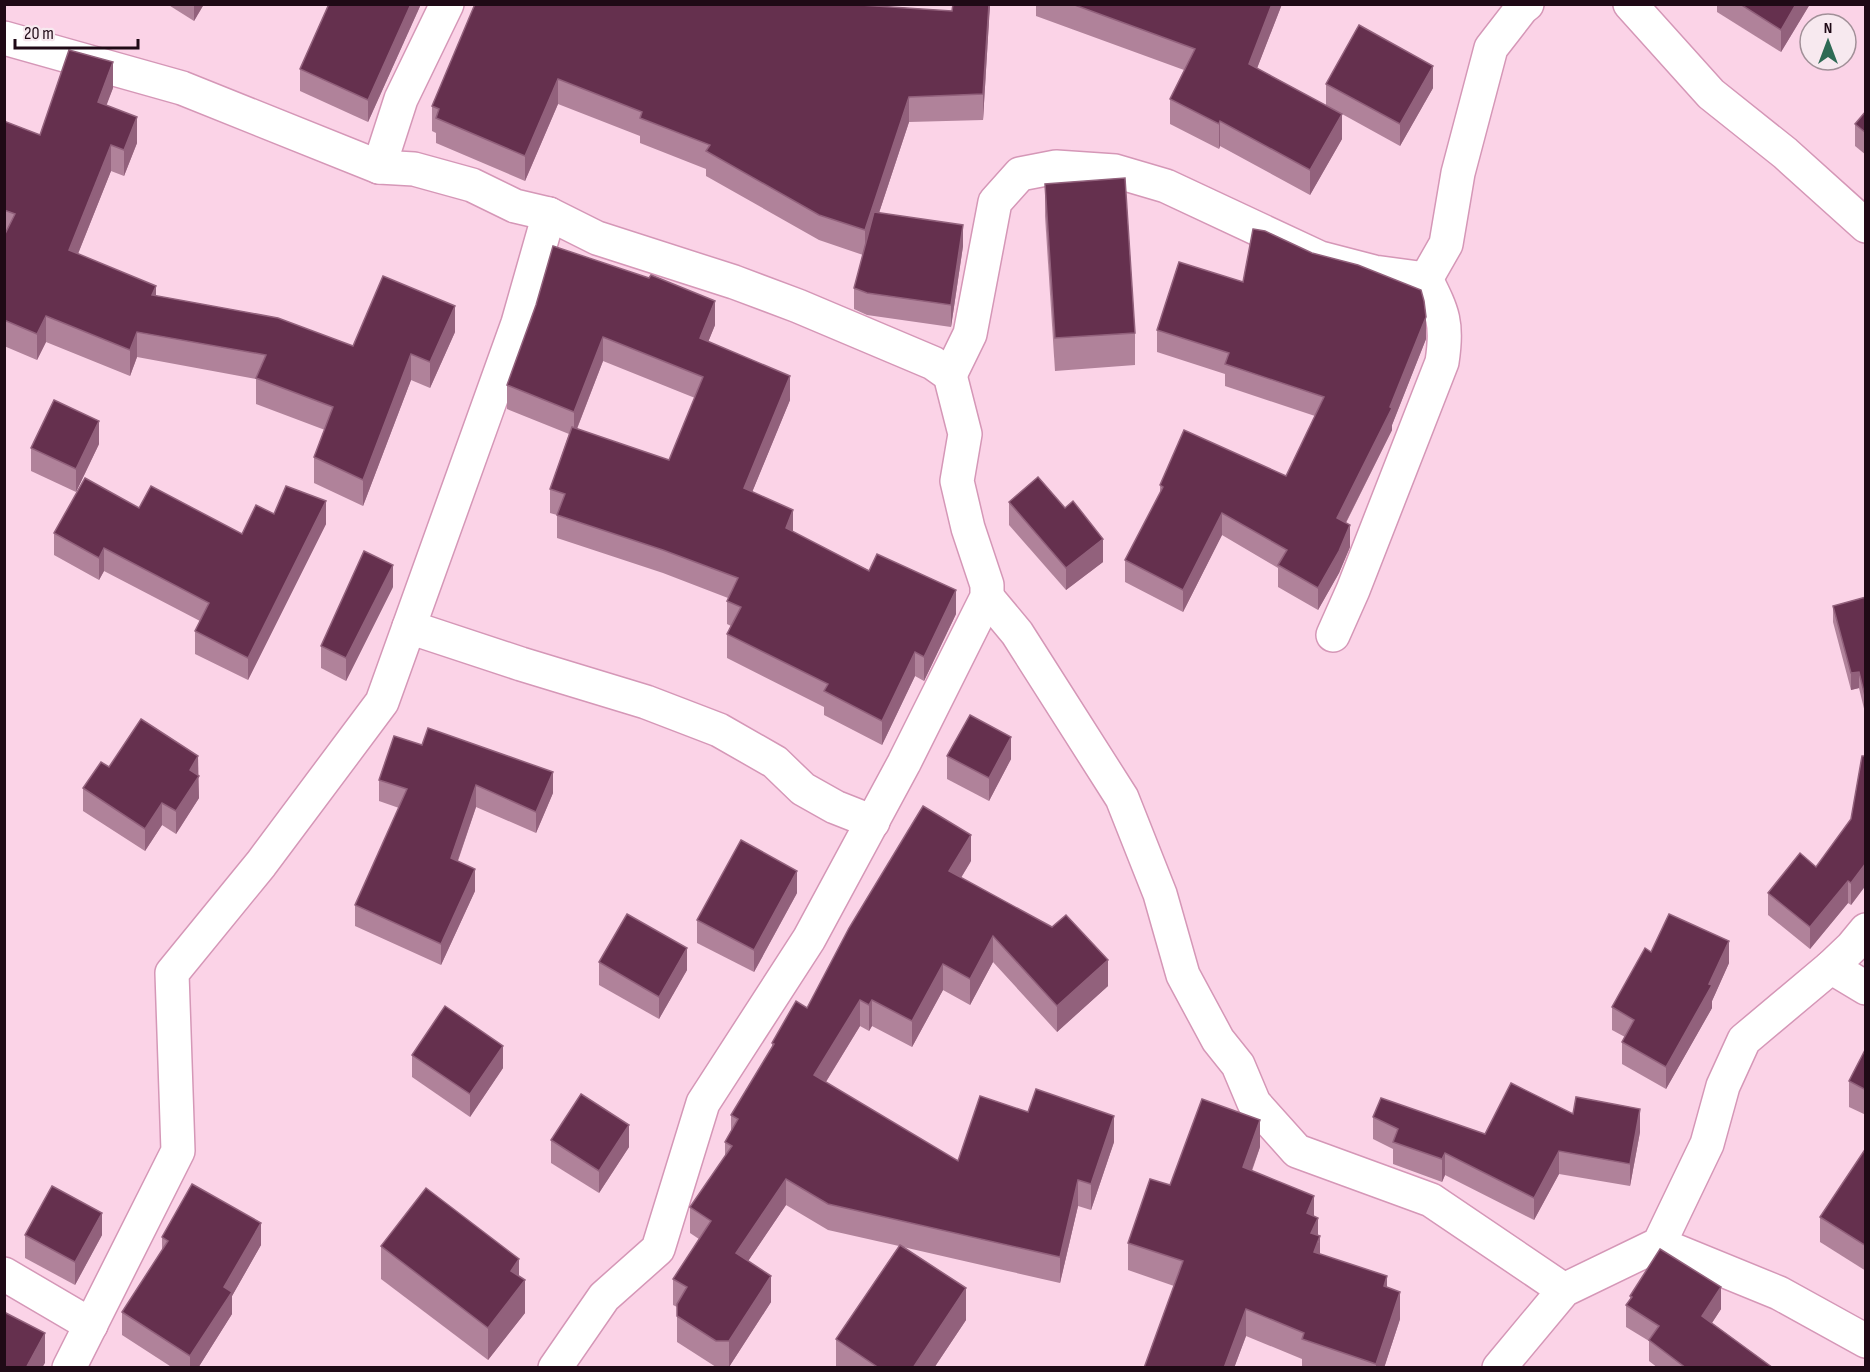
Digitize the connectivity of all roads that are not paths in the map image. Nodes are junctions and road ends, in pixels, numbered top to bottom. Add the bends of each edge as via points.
1 (447, 4) edge
2 (1527, 4) edge
3 (1630, 4) edge
4 (4, 38) edge
5 (379, 168) junction
6 (549, 214) junction
7 (1866, 226) edge
8 (1426, 279) junction
9 (950, 375) junction
10 (987, 597) junction
11 (410, 627) junction
12 (1333, 635) dead end
13 (873, 822) junction
14 (1866, 930) edge
15 (1831, 967) junction
16 (1866, 988) edge
17 (1659, 1244) junction
18 (4, 1274) edge
19 (1564, 1290) junction
20 (91, 1325) junction
21 (1866, 1341) edge
22 (69, 1368) edge
23 (555, 1368) edge
24 (1499, 1368) edge

1 - 5 street via 401,99
2 - 8 street via 1491,48 1458,173 1446,244
3 - 7 street via 1711,94 1785,153
4 - 5 street via 182,88
5 - 6 street via 414,169 471,185 515,206
6 - 9 street via 597,238 798,306 933,363
6 - 11 street via 518,323
8 - 9 street via 1374,272 1320,258 1166,186 1115,171 1056,168 1029,172 1020,174 995,202 970,334
8 - 12 street via 1441,309 1446,337 1442,362
9 - 10 street via 965,434 957,481 987,585
10 - 13 street
10 - 19 street via 1017,633 1122,798 1160,894 1183,975 1218,1040 1238,1065 1254,1103 1297,1150 1431,1200
11 - 13 street via 646,702 719,730 775,762 802,789
11 - 20 street via 382,702 261,864 172,973 178,1150
13 - 23 street via 809,939 703,1103 658,1249 604,1297
14 - 15 street
15 - 16 street
15 - 17 street via 1744,1040 1723,1086 1707,1144
17 - 19 street
17 - 21 street via 1779,1293
18 - 20 street
19 - 24 street
20 - 22 street

